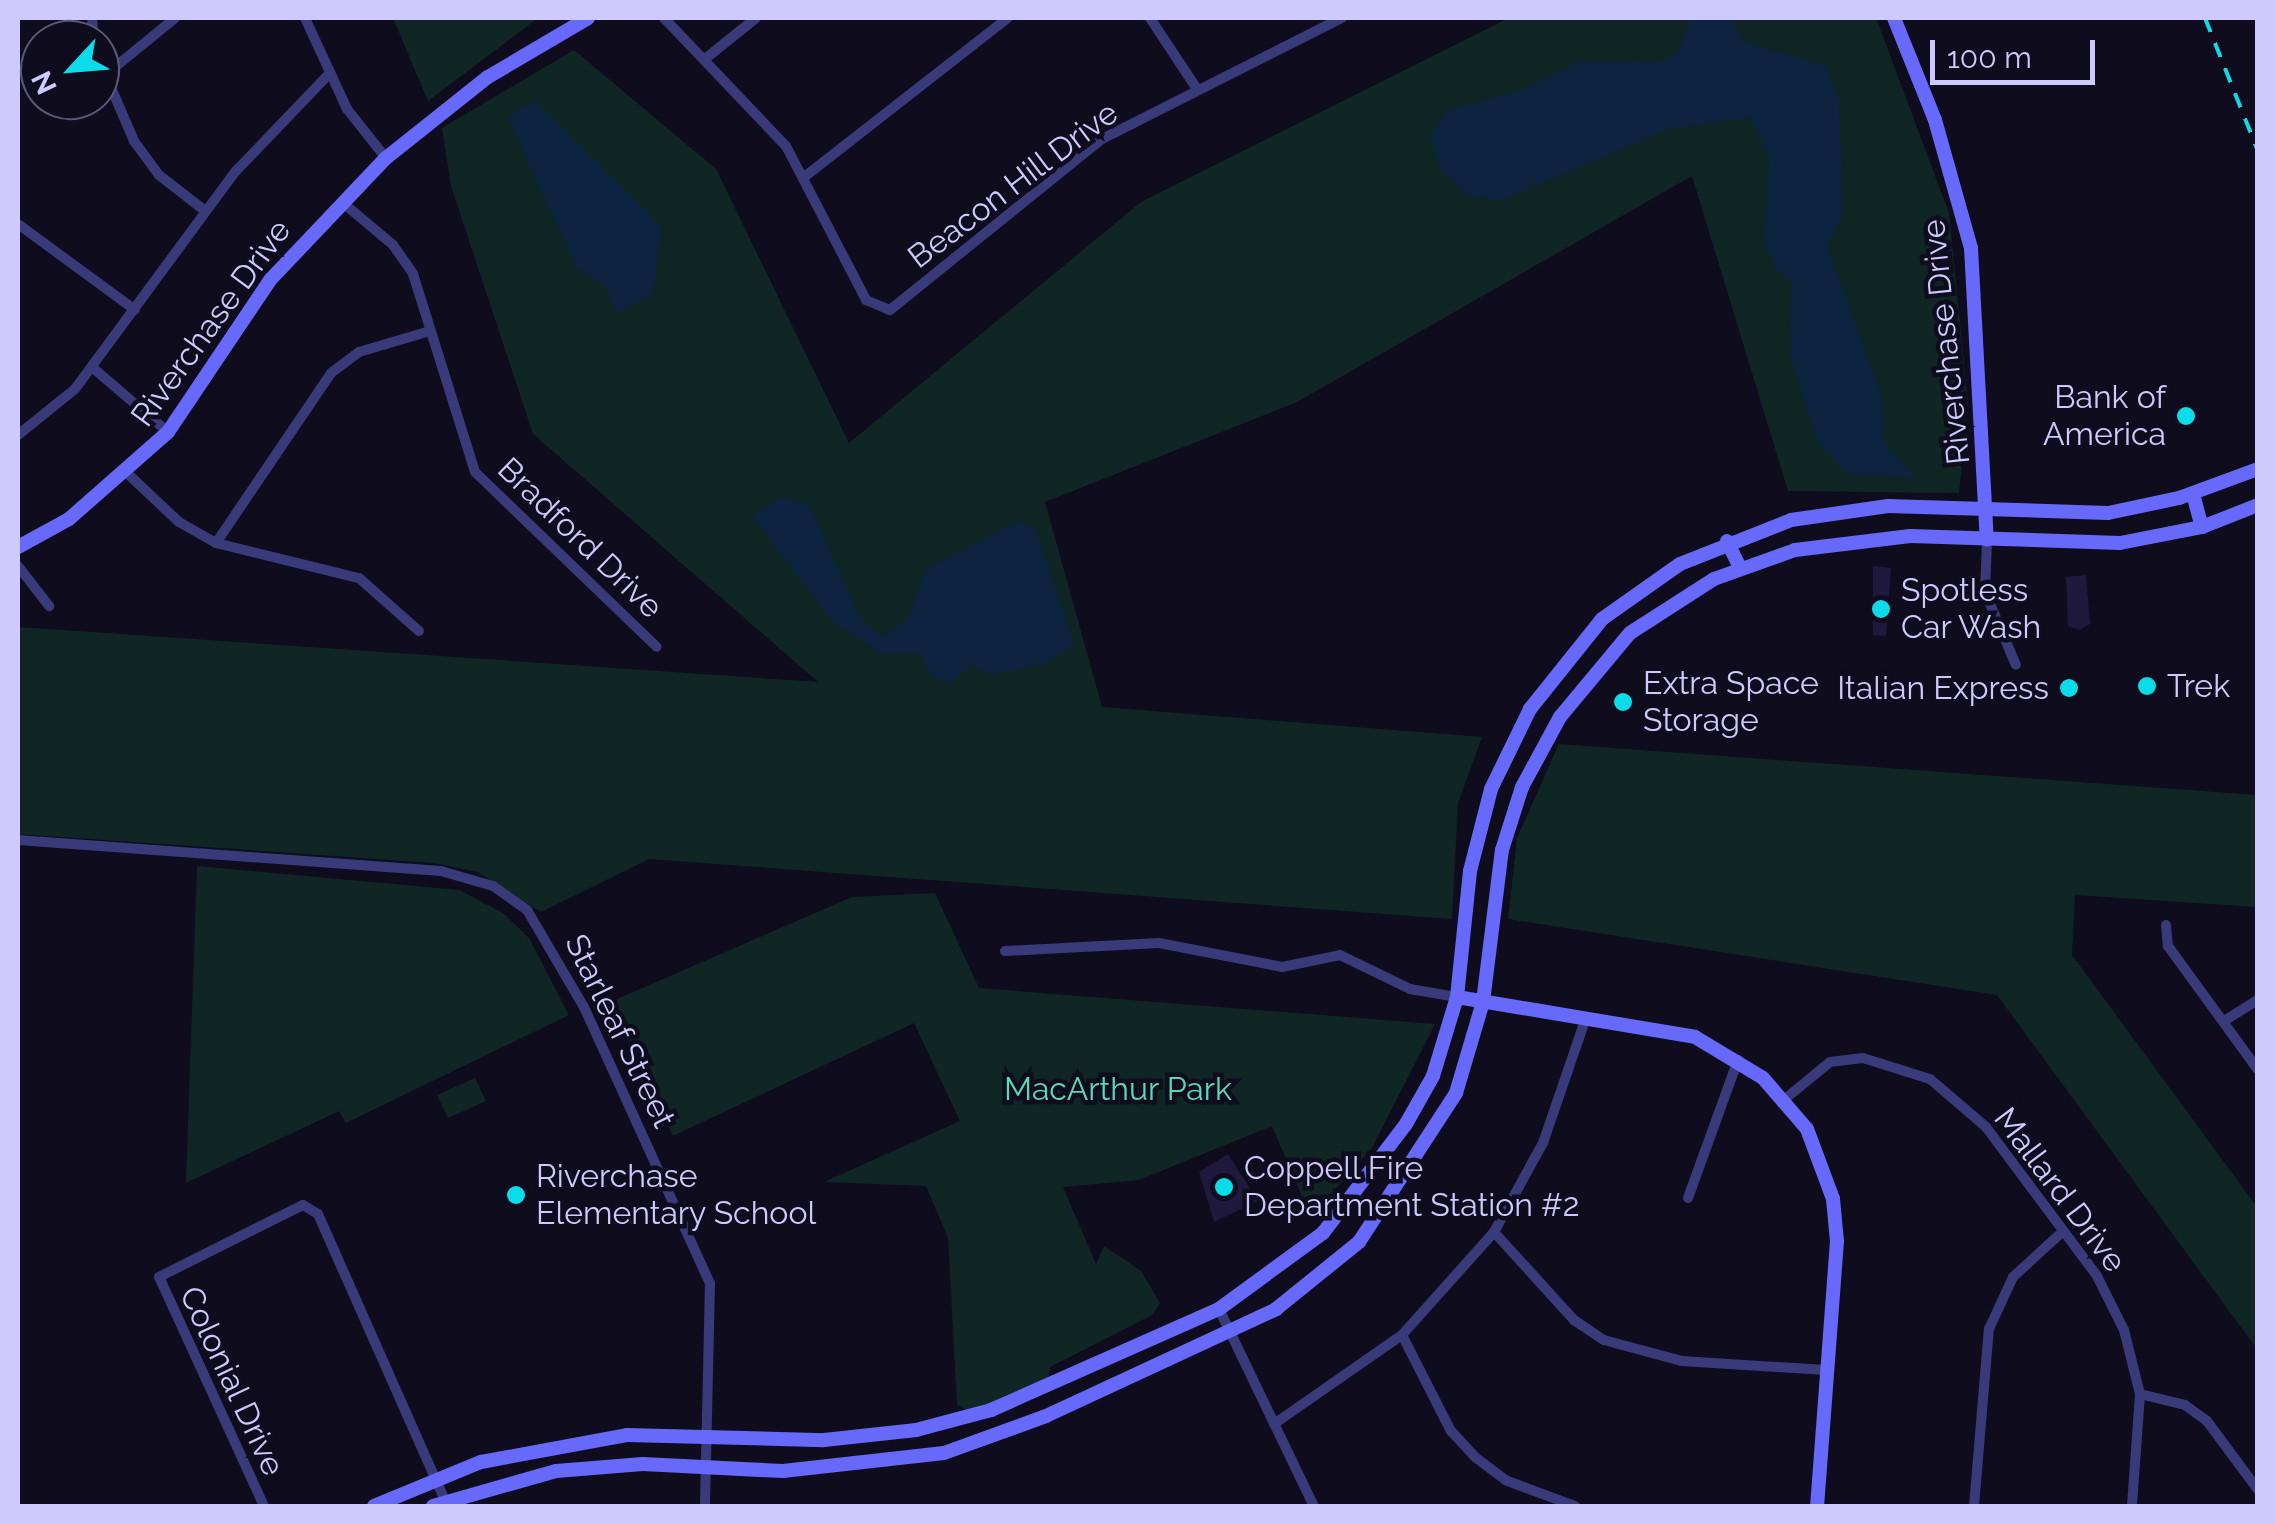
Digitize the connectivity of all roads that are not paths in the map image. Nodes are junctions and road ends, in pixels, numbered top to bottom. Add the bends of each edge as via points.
1 (175, 18) edge
2 (305, 18) edge
3 (588, 18) edge
4 (664, 18) edge
5 (756, 18) edge
6 (1008, 18) edge
7 (1150, 18) edge
8 (1339, 18) edge
9 (1894, 18) edge
10 (705, 59) junction
11 (120, 63) edge
12 (329, 74) junction
13 (1197, 89) junction
14 (120, 107) edge
15 (386, 158) junction
16 (803, 178) junction
17 (342, 202) junction
18 (204, 210) junction
19 (18, 224) edge
20 (26, 238) junction
21 (18, 249) edge
22 (135, 310) junction
23 (430, 331) junction
24 (93, 368) junction
25 (168, 432) junction
26 (18, 436) edge
27 (2258, 469) edge
28 (128, 474) junction
29 (2193, 494) junction
30 (2258, 505) edge
31 (1988, 510) junction
32 (2202, 526) junction
33 (1727, 540) junction
34 (1987, 540) junction
35 (216, 543) junction
36 (18, 547) edge
37 (18, 566) edge
38 (1740, 568) junction
39 (49, 606) dead end
40 (419, 631) dead end
41 (658, 647) dead end
42 (2016, 665) dead end
43 (18, 840) edge
44 (2166, 925) dead end
45 (1005, 950) dead end
46 (1457, 997) junction
47 (2258, 1000) edge
48 (1483, 1002) junction
49 (1585, 1020) junction
50 (2224, 1021) junction
51 (1738, 1059) junction
52 (2258, 1070) edge
53 (1786, 1099) junction
54 (1688, 1198) dead end
55 (1494, 1232) junction
56 (2061, 1233) junction
57 (1218, 1309) junction
58 (1230, 1333) junction
59 (1402, 1335) junction
60 (1828, 1370) junction
61 (2140, 1394) junction
62 (1274, 1424) junction
63 (708, 1440) junction
64 (707, 1468) junction
65 (436, 1478) junction
66 (2258, 1490) edge
67 (439, 1504) edge
68 (264, 1506) edge
69 (374, 1506) edge
70 (705, 1506) edge
71 (1314, 1506) edge
72 (1574, 1506) edge
73 (1817, 1506) edge
74 (1974, 1506) edge
75 (2132, 1506) edge

1 - 11 street
2 - 12 street
3 - 15 main road, Riverchase Drive via 488,77
4 - 10 street
5 - 10 street
6 - 16 street
7 - 13 street
8 - 13 street, Beacon Hill Drive
9 - 31 main road, Riverchase Drive via 1949,164 1971,248
10 - 16 street via 786,146
12 - 15 street
12 - 18 street
13 - 16 street, Beacon Hill Drive via 1102,139 890,310 876,309
14 - 18 street via 148,160
15 - 17 main road, Riverchase Drive
17 - 23 street, Bradford Drive via 404,258
17 - 25 main road, Riverchase Drive via 271,279
18 - 22 street
19 - 20 street
20 - 21 street
20 - 22 street
22 - 24 street
23 - 35 street via 359,352 332,373
23 - 41 street, Bradford Drive via 475,472
24 - 25 street
24 - 26 street
25 - 28 main road, Riverchase Drive
27 - 29 main road
28 - 35 street via 179,522
28 - 36 main road, Riverchase Drive
29 - 31 main road via 2108,513
29 - 32 main road
30 - 32 main road
31 - 33 main road via 1837,510
31 - 34 main road, Riverchase Drive
32 - 34 main road via 2103,544
33 - 38 main road
33 - 46 main road via 1653,579 1602,618 1530,708 1479,828
34 - 38 main road via 1852,539
34 - 42 street, Riverchase Drive via 1985,592
35 - 40 street via 359,578
37 - 39 street
38 - 48 main road via 1630,633 1560,717 1511,818
43 - 63 street, Starleaf Street via 441,871 493,886 527,910 584,1006 710,1283
44 - 50 street via 2168,946
45 - 46 street via 1159,942 1282,966 1340,955 1410,989
46 - 48 main road
46 - 57 main road via 1433,1076 1366,1186 1301,1252
47 - 50 street
48 - 49 main road
48 - 58 main road via 1456,1093 1390,1202 1319,1277
49 - 51 main road via 1666,1029
49 - 55 street via 1543,1143
50 - 52 street
51 - 53 main road
51 - 54 street
53 - 56 street, Mallard Drive via 1830,1062 1863,1058 1930,1080 1986,1127
53 - 60 main road via 1807,1128 1834,1198
55 - 59 street
55 - 60 street via 1574,1320 1604,1340 1682,1361
56 - 61 street, Mallard Drive via 2114,1305
56 - 74 street via 2012,1278 1989,1329
57 - 58 street
57 - 63 main road via 955,1421 872,1438
58 - 62 street
58 - 64 main road via 944,1453 853,1467
59 - 62 street
59 - 72 street via 1451,1431 1475,1457 1505,1480
60 - 73 main road
61 - 66 street via 2186,1405 2207,1420
61 - 75 street, Mallard Drive
62 - 71 street
63 - 64 street, Starleaf Street
63 - 65 main road via 627,1436 531,1450
64 - 67 main road via 556,1472
64 - 70 street, Starleaf Street
65 - 67 street
65 - 68 street, Colonial Drive via 318,1214 303,1205 159,1277
65 - 69 main road

